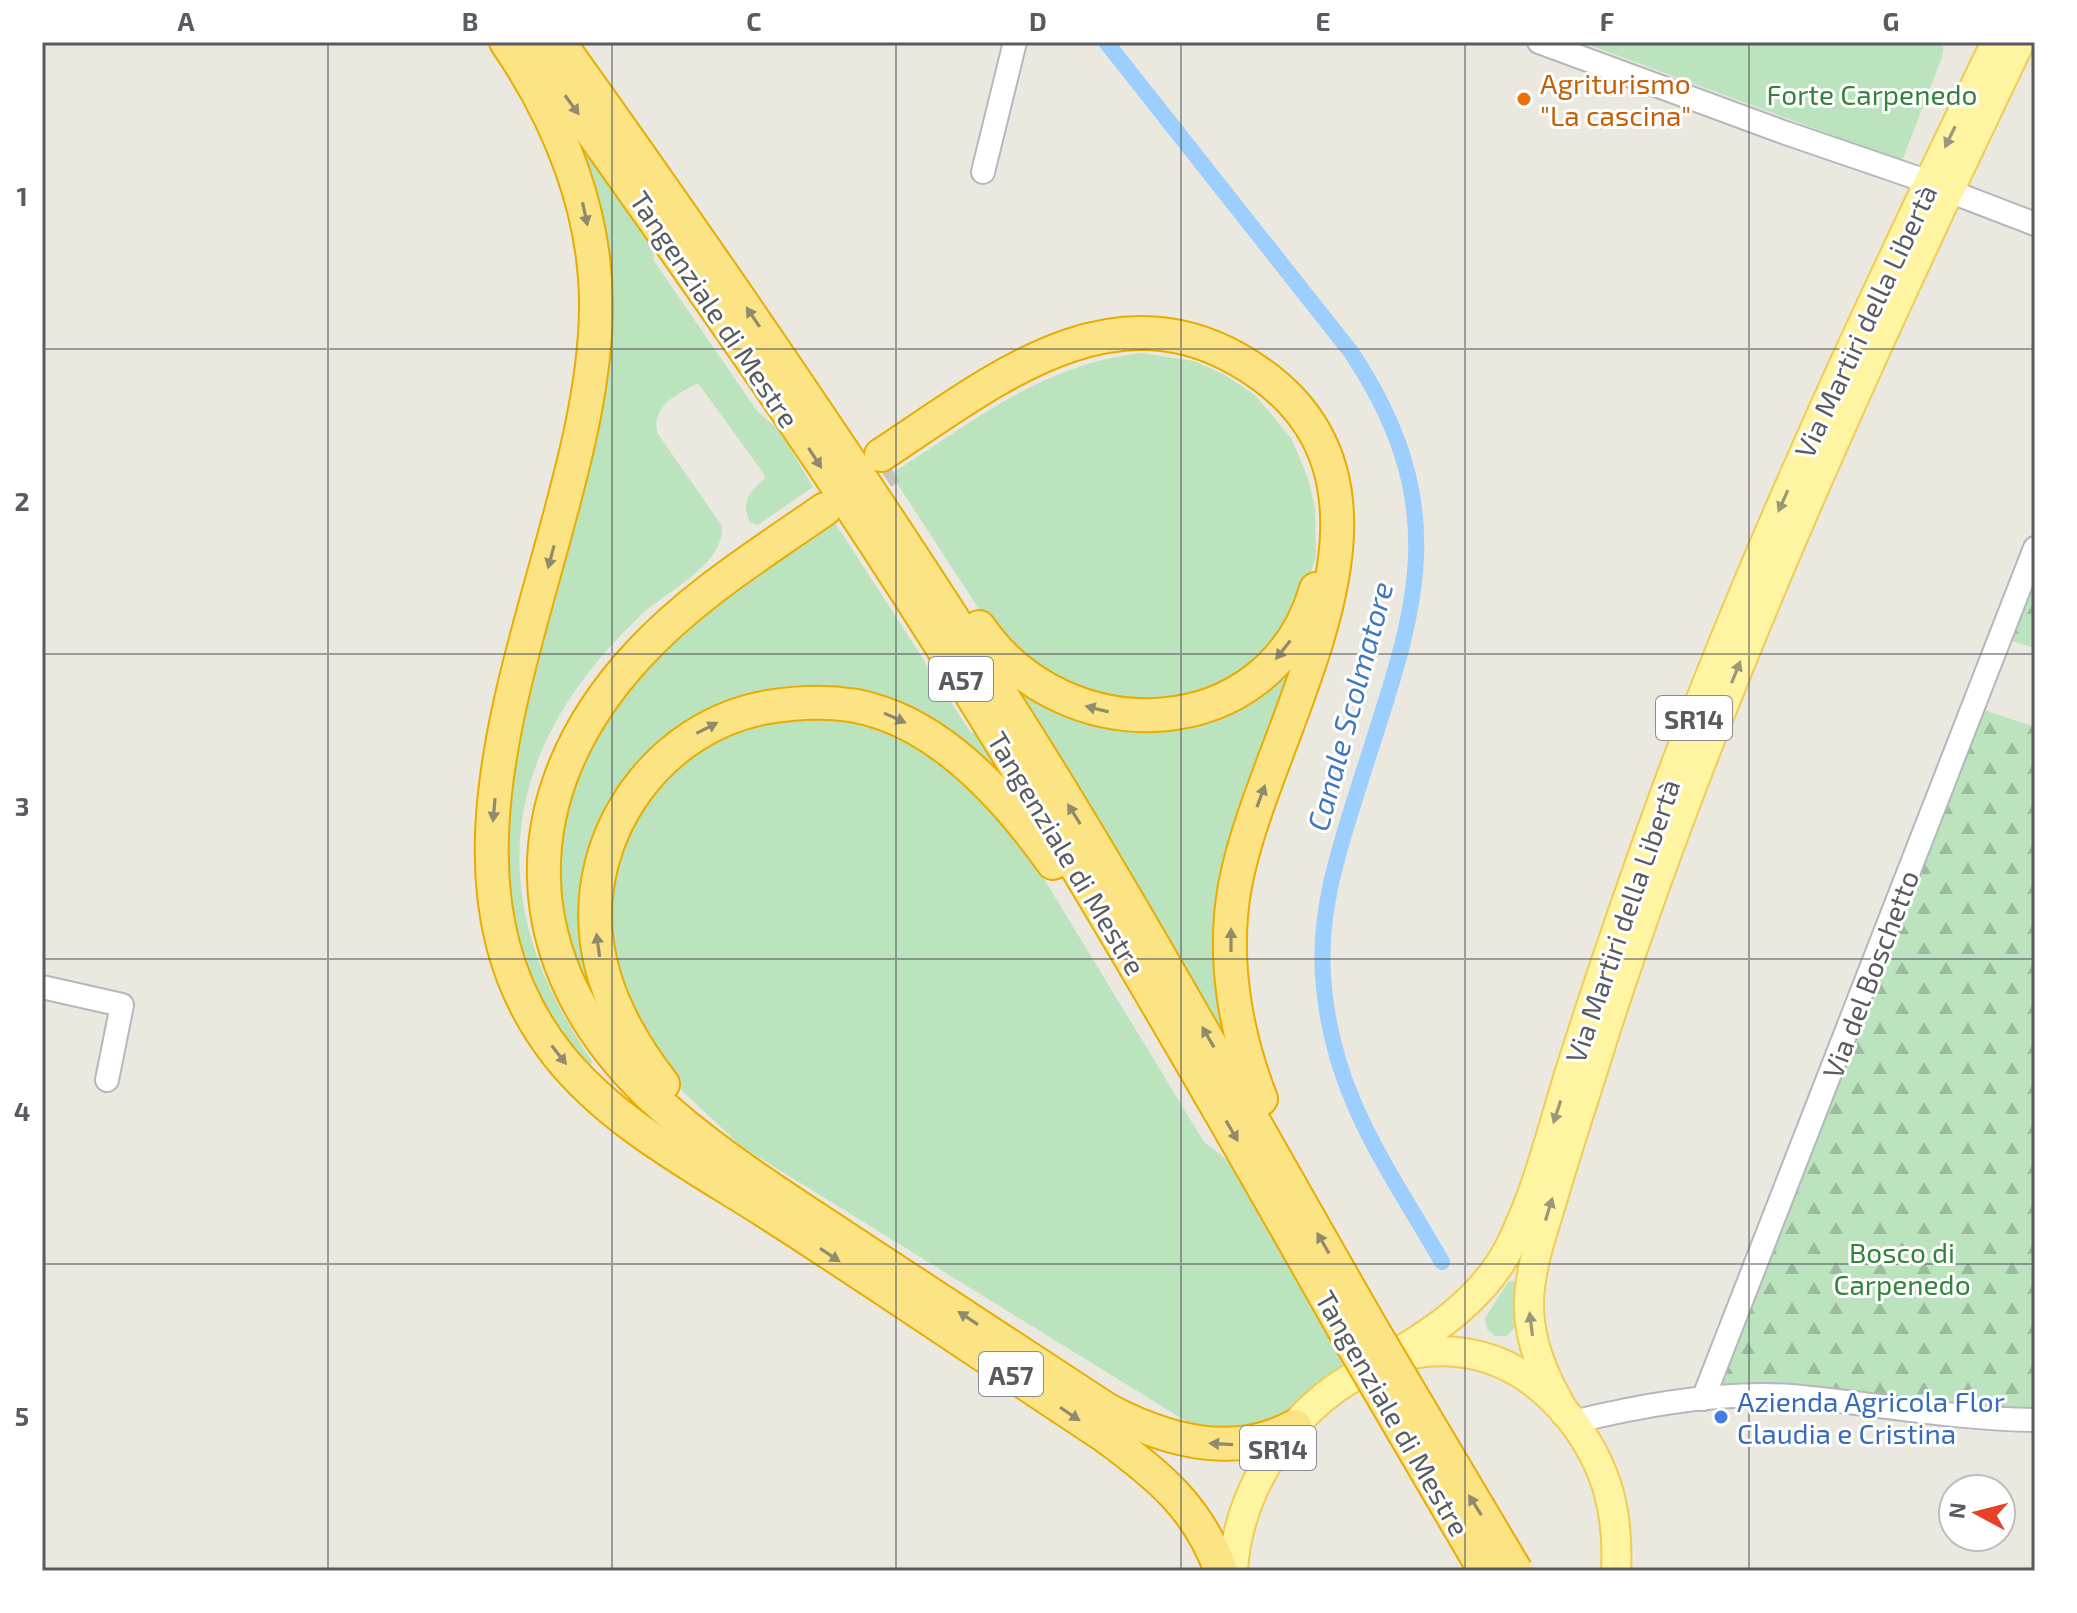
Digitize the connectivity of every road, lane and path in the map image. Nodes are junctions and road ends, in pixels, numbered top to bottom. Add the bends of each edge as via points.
1 (506, 42) edge
2 (527, 42) edge
3 (559, 42) edge
4 (1015, 42) edge
5 (1539, 42) edge
6 (1996, 42) edge
7 (2020, 42) edge
8 (983, 172) dead end
9 (1939, 186) junction
10 (2035, 224) edge
11 (882, 472) junction
12 (2035, 548) edge
13 (42, 987) edge
14 (1201, 1077) junction
15 (107, 1080) dead end
16 (751, 1175) junction
17 (1300, 1203) junction
18 (765, 1211) junction
19 (1363, 1338) junction
20 (1377, 1364) junction
21 (1703, 1399) junction
22 (1569, 1417) junction
23 (2035, 1420) edge
24 (1295, 1426) junction
25 (1221, 1571) edge
26 (1233, 1571) edge
27 (1485, 1571) edge
28 (1516, 1571) edge
29 (1616, 1571) edge

1 -> 18 highway, A57 via 541,100 579,190 596,307 579,447 516,686 495,798 492,877 500,931 520,992 565,1063 644,1132
2 -> 14 highway, Tangenziale di Mestre / A57 via 703,289 910,599
11 -> 3 highway, Tangenziale di Mestre / A57 via 723,272
4 - 8 street
5 - 9 street
6 -> 9 main road, Via Martiri della Libertà / SR14
7 - 9 main road, Via Martiri della Libertà / SR14
9 - 10 street
9 -> 20 main road, Via Martiri della Libertà / SR14 via 1815,428 1713,669 1626,902 1508,1250 1492,1276 1453,1314
22 -> 9 main road, Via Martiri della Libertà / SR14 via 1540,1362 1530,1320 1535,1259 1557,1184 1647,909 1734,677
11 -> 11 highway, A57 via 1000,396 1066,363 1130,350 1186,356 1242,381 1290,427 1316,484 1323,527 1319,578 1285,649 1236,691 1174,714 1136,717 1094,710 1040,686 1001,656 907,521
17 -> 11 highway, Tangenziale di Mestre / A57 via 1179,986 1015,715
17 -> 11 highway, A57 via 1243,1047 1231,931 1248,836 1318,644 1334,577 1335,497 1310,427 1282,391 1235,358 1170,334 1131,331 1095,336 993,383
12 - 21 street, Via del Boschetto
13 - 15 street via 122,1005
16 -> 14 highway, A57 via 678,1101 630,1035 601,965 595,904 600,866 613,830 651,771 688,738 756,709 819,703 858,707 897,718 946,749 1035,838 1155,1027
14 -> 19 highway, Tangenziale di Mestre / A57
16 - 18 highway, A57 via 648,1092 591,1023 550,935 542,849 566,760 624,672 696,601 821,503 685,589 614,657 550,757 524,851 527,906 539,951 560,1003 584,1042 687,1151
24 -> 16 highway, A57 via 1259,1441 1225,1445 1128,1421
19 -> 17 highway, Tangenziale di Mestre / A57
18 -> 25 highway, A57 via 1128,1453 1180,1498 1211,1541
19 - 27 highway, Tangenziale di Mestre / A57, bridge
28 -> 19 highway, Tangenziale di Mestre / A57, bridge
20 - 22 main road, SR14 via 1438,1352 1484,1355 1528,1377
20 - 24 main road, SR14 via 1330,1391
21 - 22 street
21 - 23 street via 1789,1396 1978,1419
22 - 29 main road, SR14 via 1597,1456 1608,1484
24 - 26 main road, SR14 via 1251,1497

